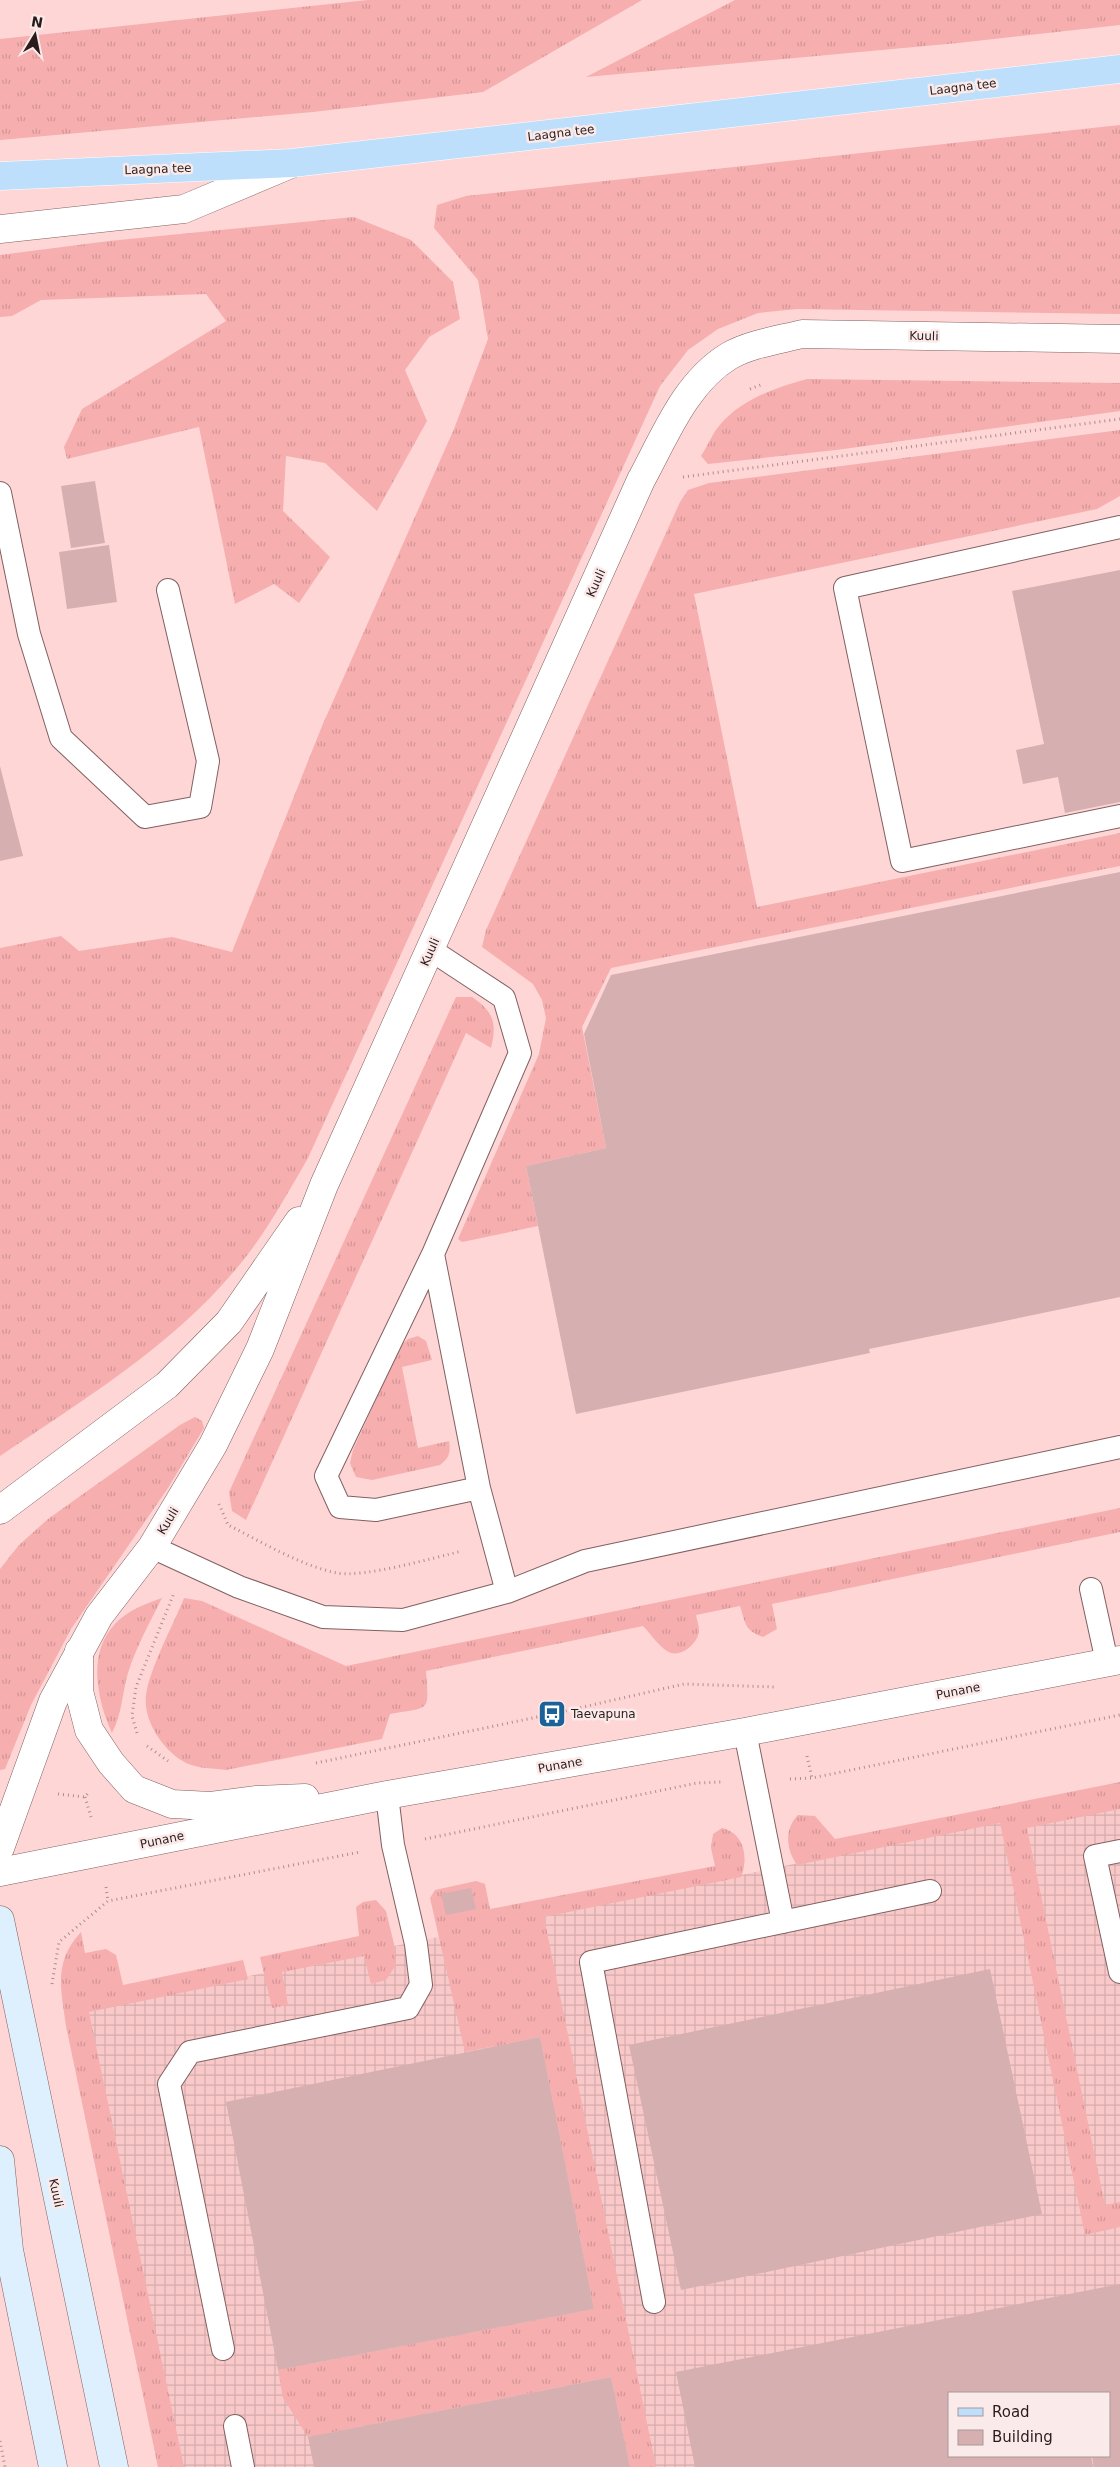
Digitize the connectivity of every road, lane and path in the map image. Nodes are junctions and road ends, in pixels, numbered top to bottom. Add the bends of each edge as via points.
1 (1120, 69) edge
2 (292, 163) junction
3 (0, 176) edge
4 (0, 229) edge
5 (1120, 339) edge
6 (768, 382) dead end
7 (743, 392) dead end
8 (1120, 419) edge
9 (687, 469) dead end
10 (683, 477) junction
11 (679, 486) dead end
12 (0, 493) edge
13 (1120, 527) edge
14 (168, 590) dead end
15 (1120, 816) edge
16 (431, 950) junction
17 (324, 1185) junction
18 (433, 1254) junction
19 (1120, 1447) edge
20 (479, 1488) junction
21 (0, 1510) edge
22 (214, 1511) dead end
23 (494, 1545) junction
24 (152, 1547) junction
25 (189, 1564) junction
26 (1091, 1589) dead end
27 (507, 1592) junction
28 (79, 1652) junction
29 (1114, 1661) edge
30 (776, 1687) dead end
31 (1120, 1715) edge
32 (745, 1732) junction
33 (169, 1762) dead end
34 (111, 1763) junction
35 (309, 1764) dead end
36 (754, 1782) junction
37 (21, 1790) junction
38 (387, 1795) junction
39 (393, 1845) junction
40 (0, 1848) edge
41 (1120, 1851) edge
42 (0, 1872) edge
43 (930, 1891) dead end
44 (0, 1920) edge
45 (782, 1922) junction
46 (1120, 1972) edge
47 (15, 1994) junction
48 (0, 2160) edge
49 (4, 2239) edge
50 (654, 2302) dead end
51 (223, 2349) dead end
52 (235, 2426) dead end
53 (0, 2441) edge
54 (5, 2467) edge
55 (53, 2467) edge
56 (114, 2467) edge
57 (243, 2467) edge

1 - 2 main road, Laagna tee
2 - 3 main road, Laagna tee
2 - 4 street via 184,210
5 - 16 street, Kuuli via 802,334 766,342 730,356 702,377 683,403 641,480
6 - 7 path
8 - 10 path
9 - 10 path
10 - 11 path
12 - 14 lane via 29,634 61,738 145,817 200,807 208,762
13 - 15 lane via 845,588 902,861
16 - 17 street, Kuuli
16 - 18 lane via 504,998 520,1053
17 - 21 street, Kuuli via 229,1322 167,1385
17 - 24 street, Kuuli via 260,1349 213,1445
18 - 20 lane
18 - 20 lane via 326,1476 340,1507 376,1510
19 - 27 lane via 586,1561
20 - 23 lane
22 - 23 path via 218,1503 228,1525 297,1559 338,1573 368,1571
23 - 27 lane
24 - 25 lane
24 - 28 street, Kuuli via 99,1616
25 - 27 lane via 239,1587 322,1617 403,1620
25 - 33 path via 172,1597 136,1687 132,1716 140,1741
26 - 29 lane
28 - 34 street via 79,1691 89,1730
28 - 37 street, Kuuli via 53,1701
29 - 32 street, Punane
30 - 35 path via 684,1684
31 - 36 path via 812,1778
32 - 36 lane
32 - 38 street, Punane
34 - 37 path via 86,1798
34 - 38 street via 134,1789 172,1804 211,1806 257,1800
36 - 39 path via 697,1783
36 - 45 lane
37 - 40 street, Kuuli
38 - 39 lane
38 - 42 street, Punane
39 - 47 path via 108,1901 59,1942 52,1989
39 - 51 lane via 416,1944 421,1985 408,2008 190,2052 169,2084
41 - 46 lane via 1095,1856
43 - 45 lane
44 - 47 main road, Kuuli
45 - 50 lane via 591,1962
47 - 56 main road, Kuuli
48 - 49 main road
49 - 55 main road
52 - 57 lane
53 - 54 path

